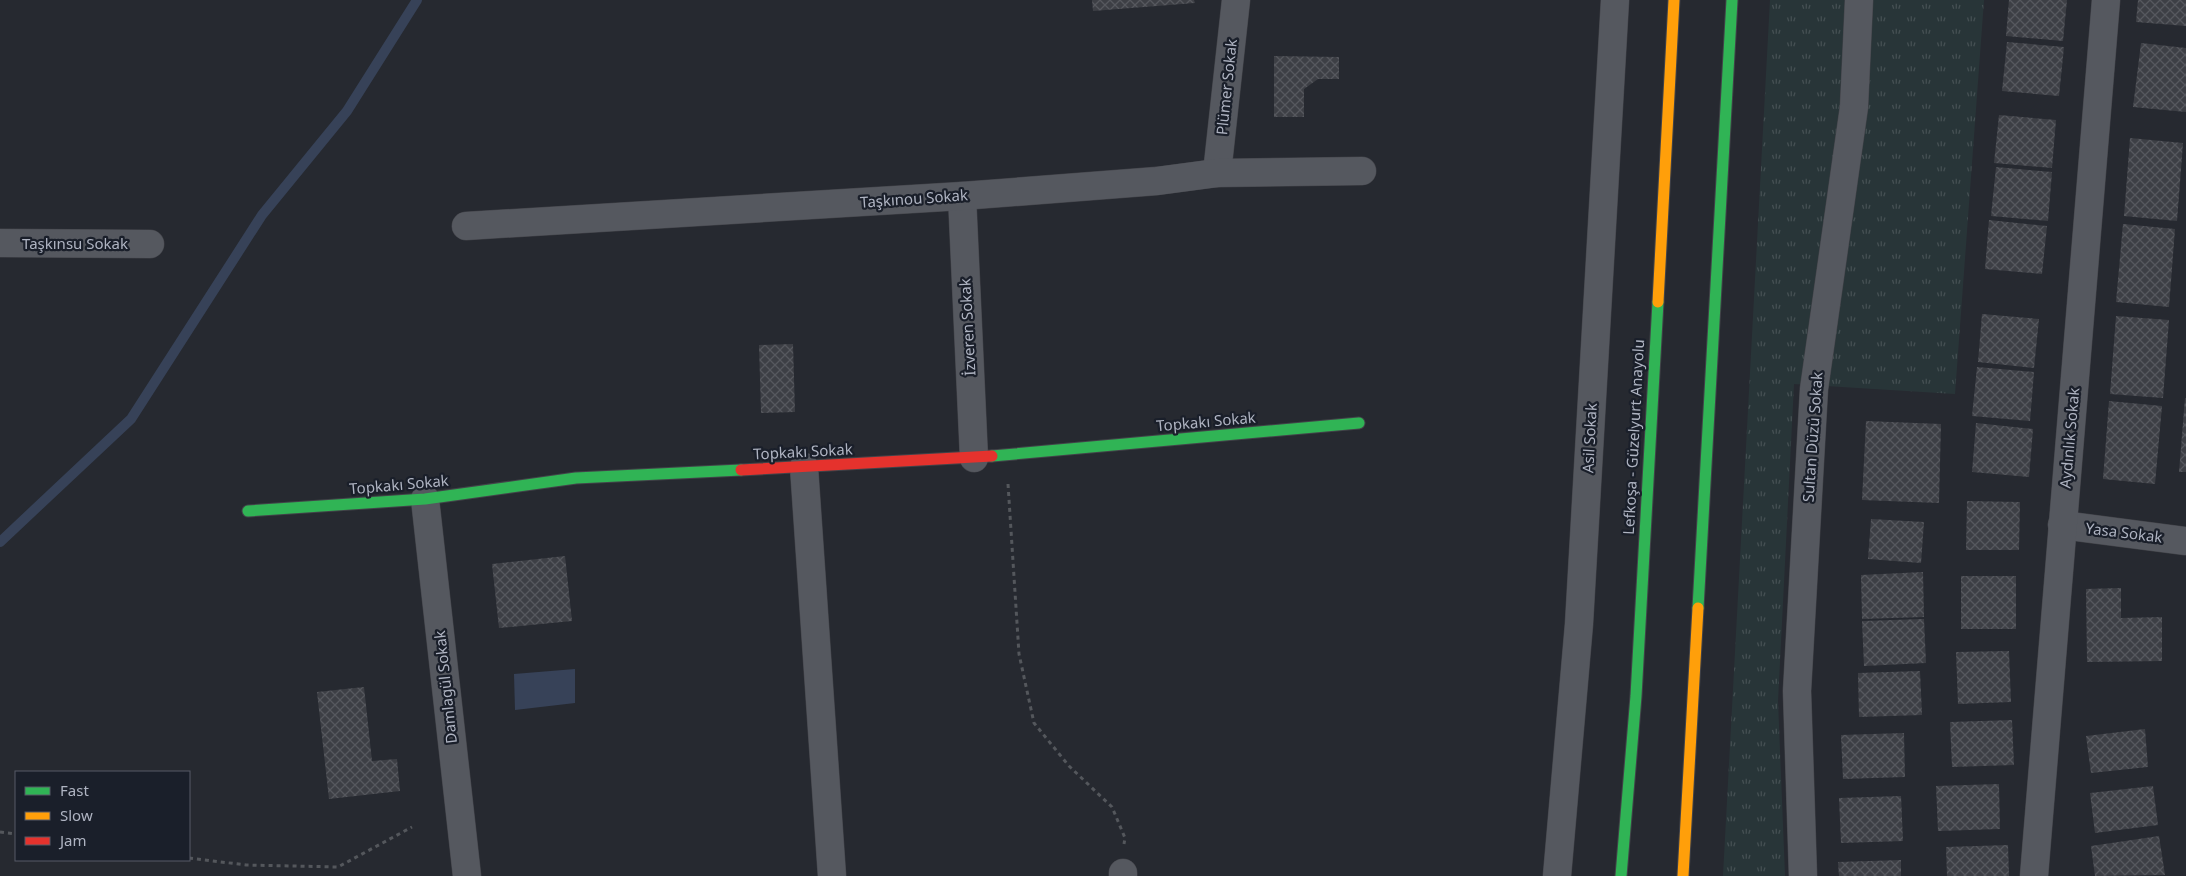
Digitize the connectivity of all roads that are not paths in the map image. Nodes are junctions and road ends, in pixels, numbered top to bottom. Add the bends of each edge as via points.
1 (1236, 0) edge
2 (1615, 0) edge
3 (1674, 0) edge
4 (1732, 0) edge
5 (1859, 0) edge
6 (2106, 0) edge
7 (1362, 171) dead end
8 (1217, 174) junction
9 (962, 196) junction
10 (466, 226) dead end
11 (0, 243) edge
12 (150, 244) dead end
13 (1359, 424) dead end
14 (974, 458) junction
15 (804, 467) junction
16 (426, 499) junction
17 (248, 511) dead end
18 (2062, 525) junction
19 (2186, 541) edge
20 (467, 876) edge
21 (832, 876) edge
22 (1557, 876) edge
23 (1621, 876) edge
24 (1683, 876) edge
25 (1804, 876) edge
26 (2034, 876) edge

1 - 8 street, Plümer Sokak
2 - 22 street, Asil Sokak via 1579,624
3 - 23 main road, Lefkoşa - Güzelyurt Anayolu via 1636,696
4 - 24 main road
5 - 25 street, Sultan Düzü Sokak via 1854,107 1814,389 1797,691
6 - 18 street, Aydınlık Sokak
7 - 8 street, Taşkınou Sokak
8 - 9 street, Taşkınou Sokak
9 - 10 street, Taşkınou Sokak
9 - 14 street, İzveren Sokak
11 - 12 street, Taşkınsu Sokak
13 - 14 main road, Topkakı Sokak
14 - 15 main road, Topkakı Sokak
15 - 16 main road, Topkakı Sokak via 576,478
15 - 21 street
16 - 17 main road, Topkakı Sokak
16 - 20 street, Damlagül Sokak
18 - 19 street, Yasa Sokak
18 - 26 street, Aydınlık Sokak

